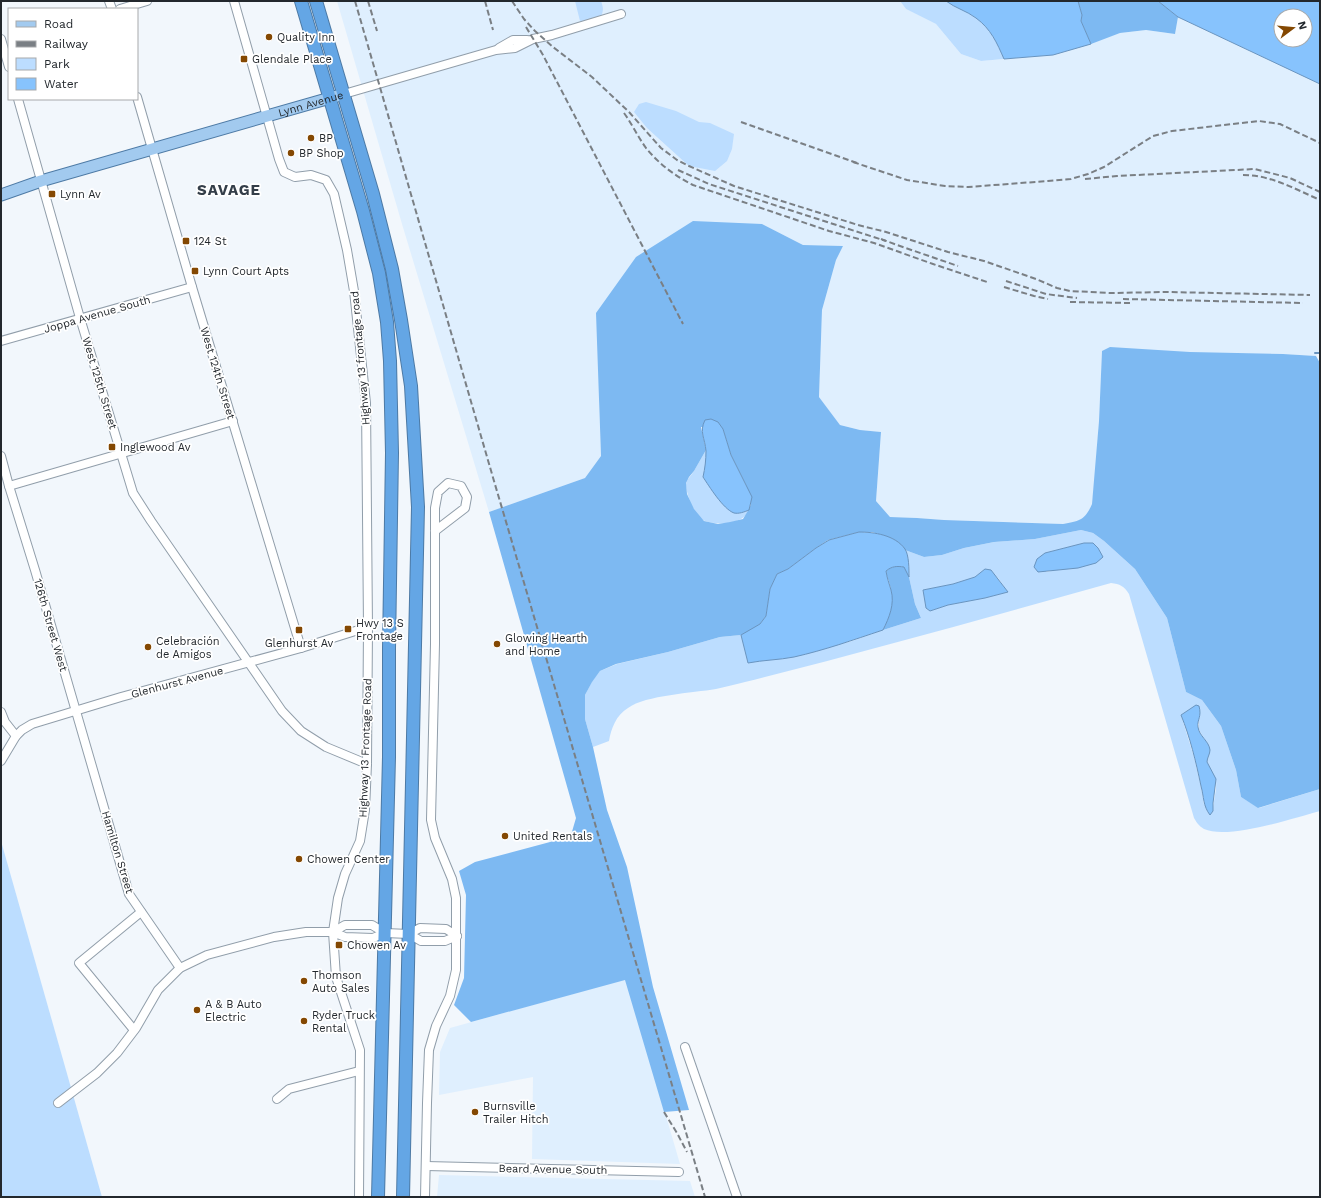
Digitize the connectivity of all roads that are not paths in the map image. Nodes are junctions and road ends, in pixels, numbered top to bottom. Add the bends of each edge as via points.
1 (147, 1) edge
2 (234, 1) edge
3 (301, 1) edge
4 (316, 1) edge
5 (123, 8) edge
6 (621, 14) dead end
7 (4, 41) edge
8 (8, 62) edge
9 (344, 94) junction
10 (330, 98) junction
11 (18, 100) edge
12 (138, 100) edge
13 (267, 115) junction
14 (152, 149) junction
15 (41, 181) junction
16 (1, 195) edge
17 (192, 287) junction
18 (80, 318) junction
19 (1, 341) edge
20 (233, 421) junction
21 (121, 453) junction
22 (1, 456) edge
23 (9, 486) junction
24 (435, 531) junction
25 (368, 627) junction
26 (301, 648) junction
27 (248, 663) junction
28 (76, 711) junction
29 (1, 712) edge
30 (16, 736) junction
31 (1, 760) edge
32 (367, 764) junction
33 (100, 793) joint
34 (141, 912) junction
35 (332, 932) junction
36 (385, 933) junction
37 (409, 934) junction
38 (457, 936) junction
39 (180, 968) junction
40 (134, 1030) junction
41 (685, 1048) dead end
42 (359, 1071) junction
43 (277, 1099) dead end
44 (58, 1103) dead end
45 (426, 1166) junction
46 (679, 1172) dead end
47 (359, 1197) edge
48 (378, 1197) edge
49 (403, 1197) edge
50 (425, 1197) edge
51 (737, 1197) edge

1 - 5 street
2 - 13 street
3 - 10 highway
4 - 9 highway
6 - 9 street, Lynn Avenue via 530,40 515,48 496,50
7 - 8 street
9 - 10 main road, Lynn Avenue
9 - 37 highway via 392,269 411,386 418,507
10 - 13 main road, Lynn Avenue
10 - 36 highway via 378,273 387,322 390,360 392,453
11 - 15 street, West 125th Street
12 - 14 street, West 124th Street
13 - 14 main road, Lynn Avenue
13 - 25 street, Highway 13 frontage road via 284,172 295,177 311,175 326,180 334,194 347,250 366,403
14 - 15 main road, Lynn Avenue
14 - 17 street, West 124th Street
15 - 16 main road, Lynn Avenue
15 - 18 street, West 125th Street
17 - 18 street, Joppa Avenue South
17 - 20 street, West 124th Street
18 - 19 street, Joppa Avenue South
18 - 21 street, West 125th Street
20 - 21 street
20 - 26 street, West 124th Street
21 - 23 street
21 - 27 street, West 125th Street via 133,493
22 - 23 street, 126th Street West
23 - 28 street, 126th Street West
24 - 24 street via 465,508 467,497 461,486 448,482 438,492
24 - 38 street via 431,820 435,838 452,879 456,898
25 - 26 street, Glenhurst Avenue
25 - 32 street, Highway 13 Frontage Road
26 - 27 street, Glenhurst Avenue
27 - 28 street, Glenhurst Avenue
27 - 32 street, West 125th Street via 282,711 301,731 326,747
28 - 30 street, Glenhurst Avenue via 32,724
28 - 33 street, 126th Street West
29 - 30 street
30 - 31 street, Glenhurst Avenue
32 - 35 street, Highway 13 Frontage Road via 365,810 360,841 345,874
33 - 34 street, Hamilton Street via 129,894
34 - 39 street, Hamilton Street
34 - 40 street via 79,963
35 - 36 street via 345,937 372,938
35 - 36 street via 345,925 372,925
35 - 39 street via 306,932 274,937 207,955
35 - 42 street, Highway 13 Frontage Road via 336,977 360,1050
36 - 37 street
36 - 48 highway
37 - 38 street via 420,941 446,941
37 - 38 street via 420,928 446,929
37 - 49 highway
38 - 45 street via 456,970 450,996 436,1026 429,1050
39 - 40 street via 158,990
40 - 44 street via 117,1053 97,1073
41 - 51 street
42 - 43 street via 289,1089
42 - 47 street, Highway 13 Frontage Road
45 - 46 street, Beard Avenue South
45 - 50 street

